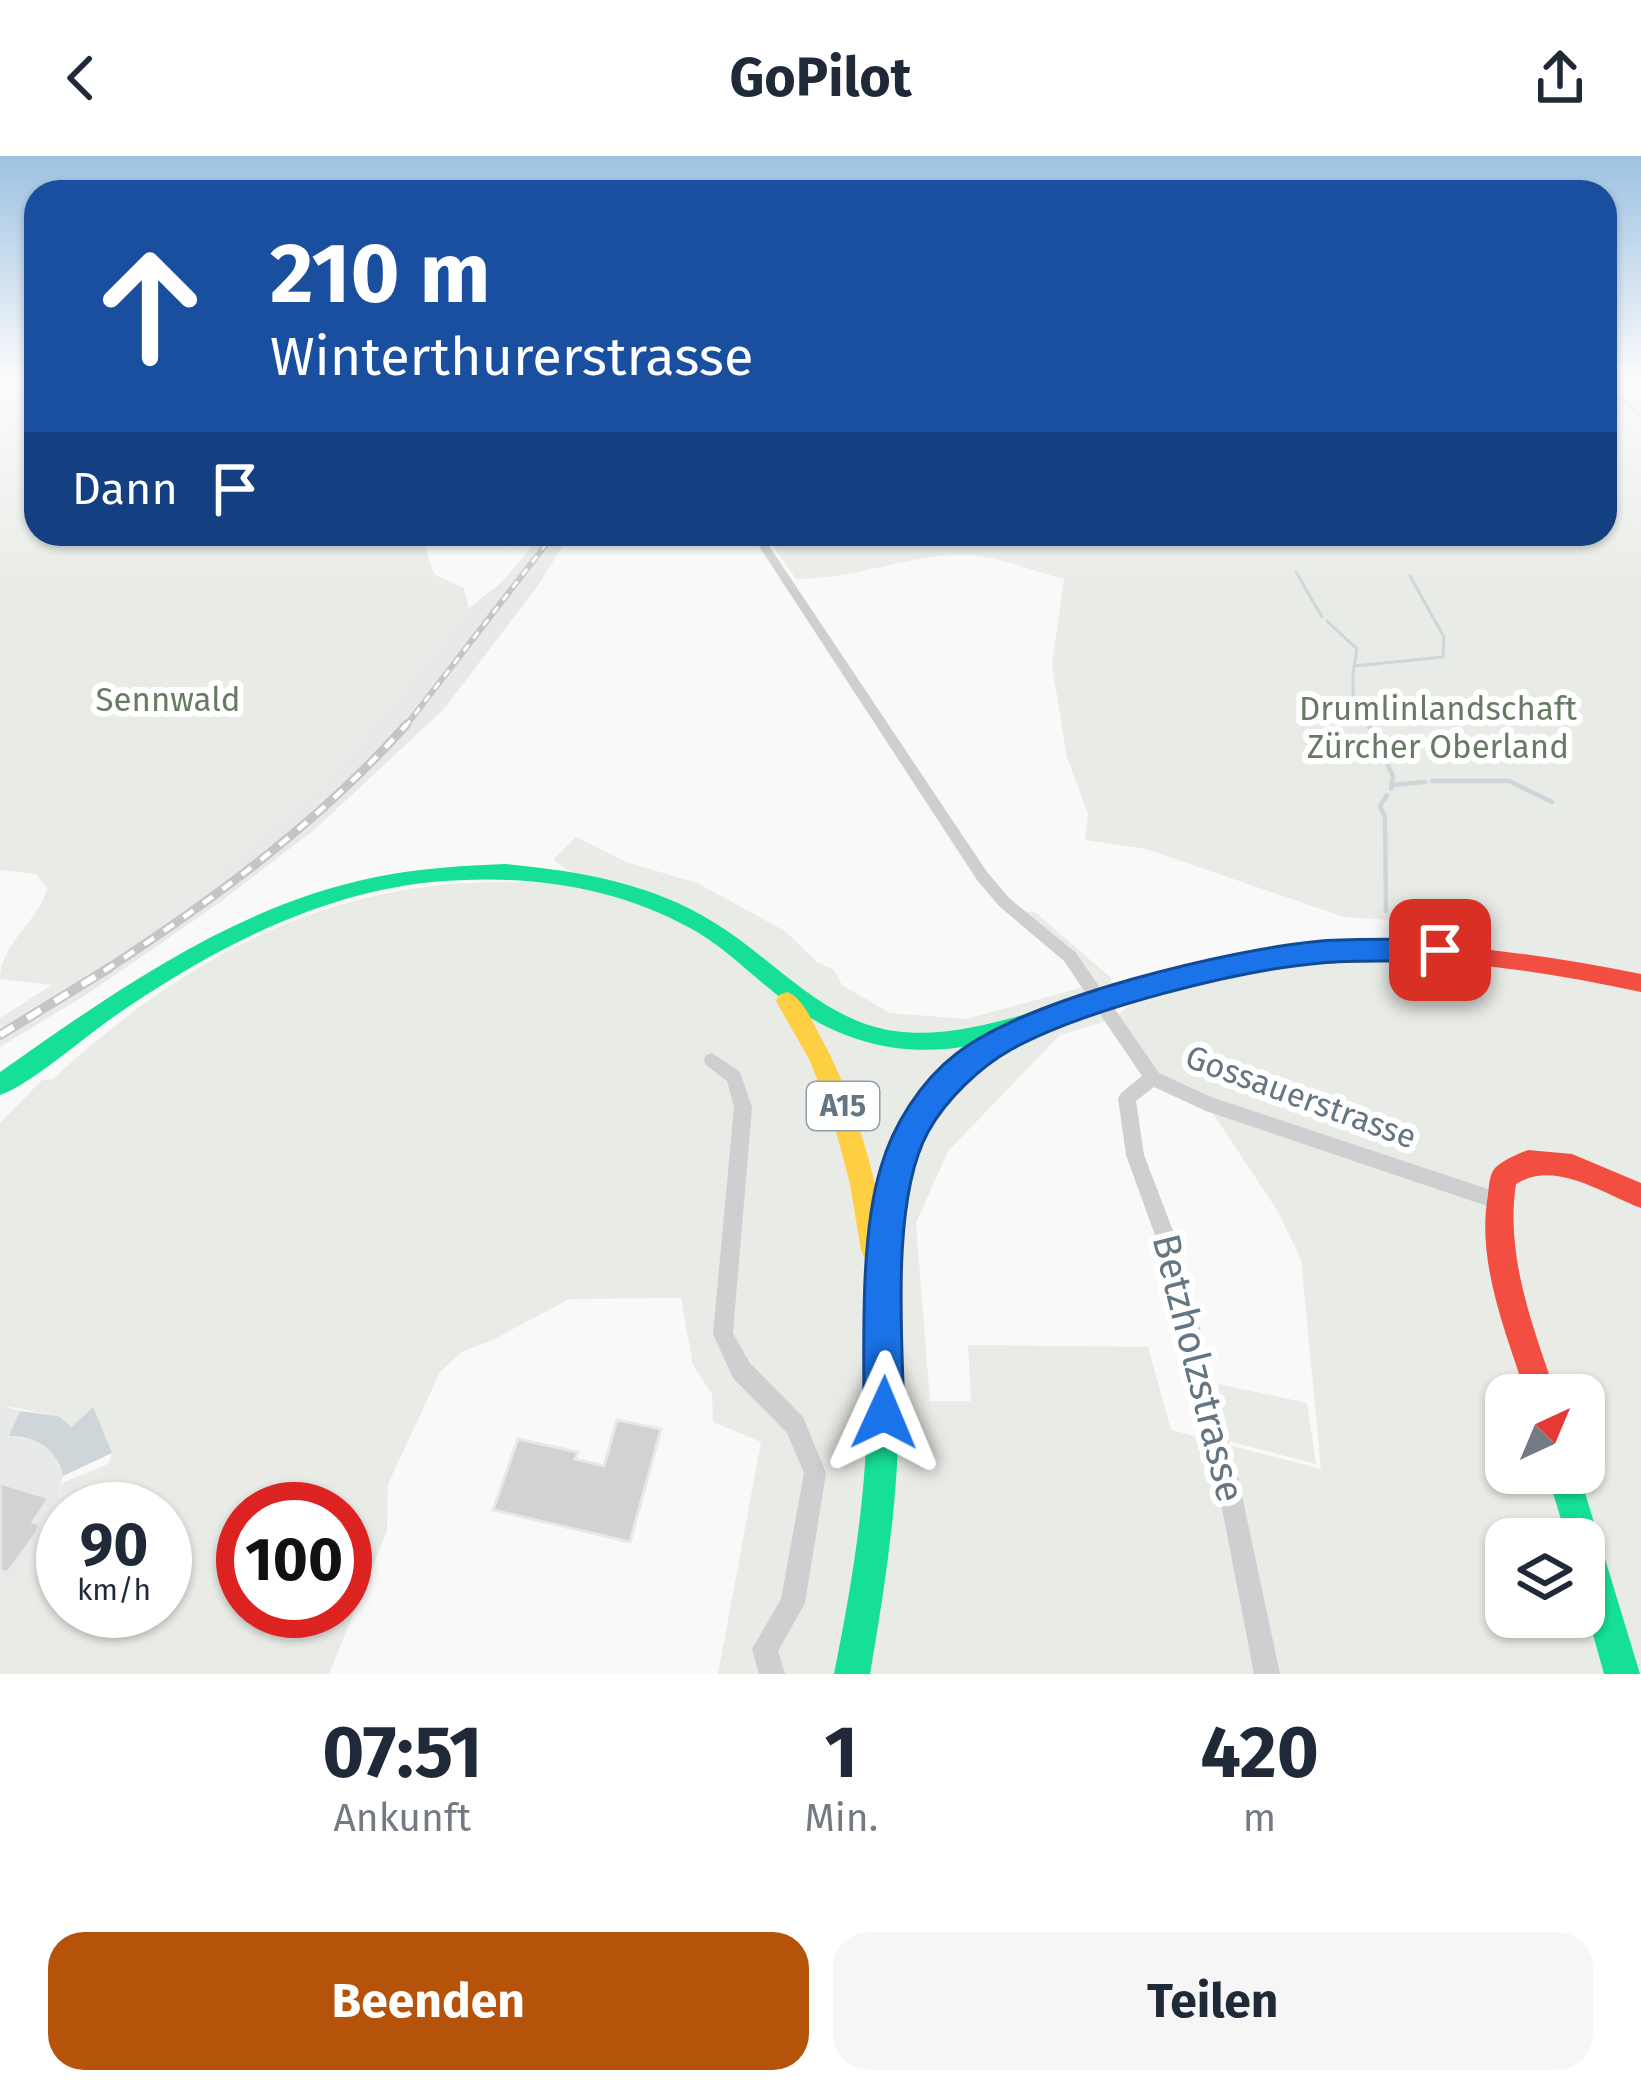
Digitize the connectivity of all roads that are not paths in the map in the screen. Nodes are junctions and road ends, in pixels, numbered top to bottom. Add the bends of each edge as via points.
1 (764, 546) edge
2 (740, 952) junction
3 (1641, 983) edge
4 (1049, 1018) junction
5 (78, 1031) junction
6 (712, 1060) dead end
7 (1153, 1078) junction
8 (0, 1085) edge
9 (0, 1101) edge
10 (1641, 1196) edge
11 (1493, 1199) junction
12 (883, 1289) junction
13 (1535, 1374) edge
14 (1605, 1616) edge
15 (772, 1674) edge
16 (852, 1674) edge
17 (1267, 1674) edge
18 (1622, 1674) edge

1 - 7 street, Gossauerstrasse via 991,888 1070,957
2 - 4 main road, A15 via 833,1024 871,1040 949,1041
2 - 5 main road, A15 via 675,910 600,883 516,872 430,876 344,893 248,927
2 - 12 main road, A15 via 799,1017 834,1082 858,1154
3 - 4 main road, A15 via 1488,954 1354,950 1222,968
4 - 12 main road, A15 via 964,1065 922,1112 891,1199
5 - 8 main road
5 - 9 main road, A15
6 - 15 street via 734,1077 743,1107 723,1334 741,1370 795,1425 815,1473 793,1603 765,1649
7 - 11 street, Gossauerstrasse
7 - 17 street, Betzholzstrasse via 1127,1098 1132,1144 1170,1250
10 - 11 main road via 1540,1162 1518,1163 1500,1177
11 - 13 main road via 1496,1241
12 - 16 main road, A15 via 881,1469
14 - 18 main road

